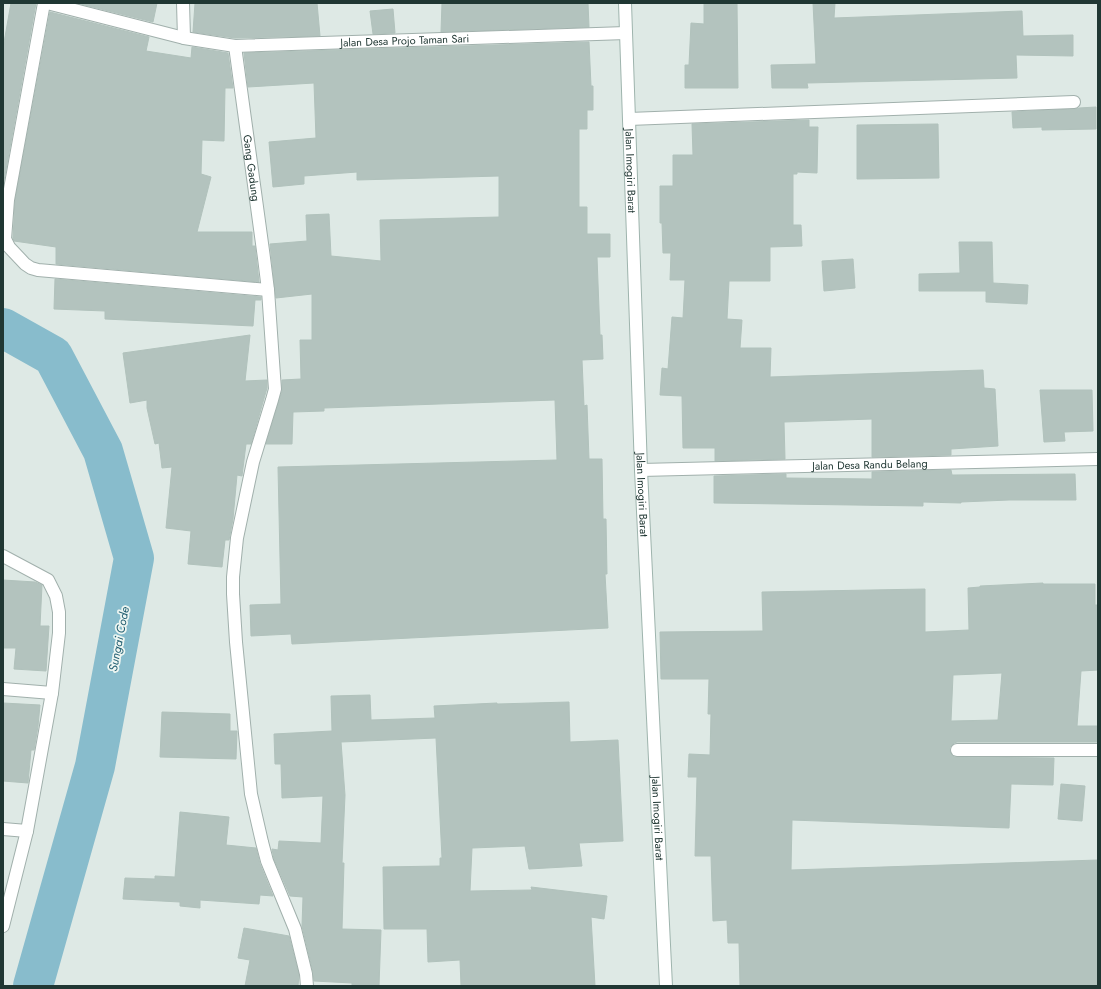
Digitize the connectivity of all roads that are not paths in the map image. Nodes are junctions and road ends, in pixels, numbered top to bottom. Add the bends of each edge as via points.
1 (44, 3) edge
2 (47, 3) edge
3 (183, 3) edge
4 (625, 3) edge
5 (626, 33) junction
6 (184, 38) junction
7 (235, 46) junction
8 (1074, 102) dead end
9 (629, 119) junction
10 (261, 289) junction
11 (1098, 459) edge
12 (641, 470) junction
13 (3, 556) edge
14 (3, 689) edge
15 (52, 692) junction
16 (957, 750) dead end
17 (1098, 750) edge
18 (3, 829) edge
19 (27, 831) junction
20 (3, 926) edge
21 (307, 986) edge
22 (666, 986) edge

1 - 10 street via 8,200 4,239 7,245 28,266 38,270
2 - 6 street, Jalan Desa Projo Taman Sari
3 - 6 street
4 - 5 street, Jalan Imogiri Barat
5 - 7 street, Jalan Desa Projo Taman Sari
5 - 9 street, Jalan Imogiri Barat
6 - 7 street, Jalan Desa Projo Taman Sari
7 - 10 street, Gang Gadung
8 - 9 street
9 - 12 street, Jalan Imogiri Barat
10 - 21 street, Gang Gadung via 274,389 269,414 252,462 237,538 233,577 236,642 252,794 267,861 295,929
11 - 12 street, Jalan Desa Randu Belang
12 - 22 street, Jalan Imogiri Barat
13 - 15 street via 48,580 56,596 59,633
14 - 15 street
15 - 19 street
16 - 17 street
18 - 19 street
19 - 20 street

